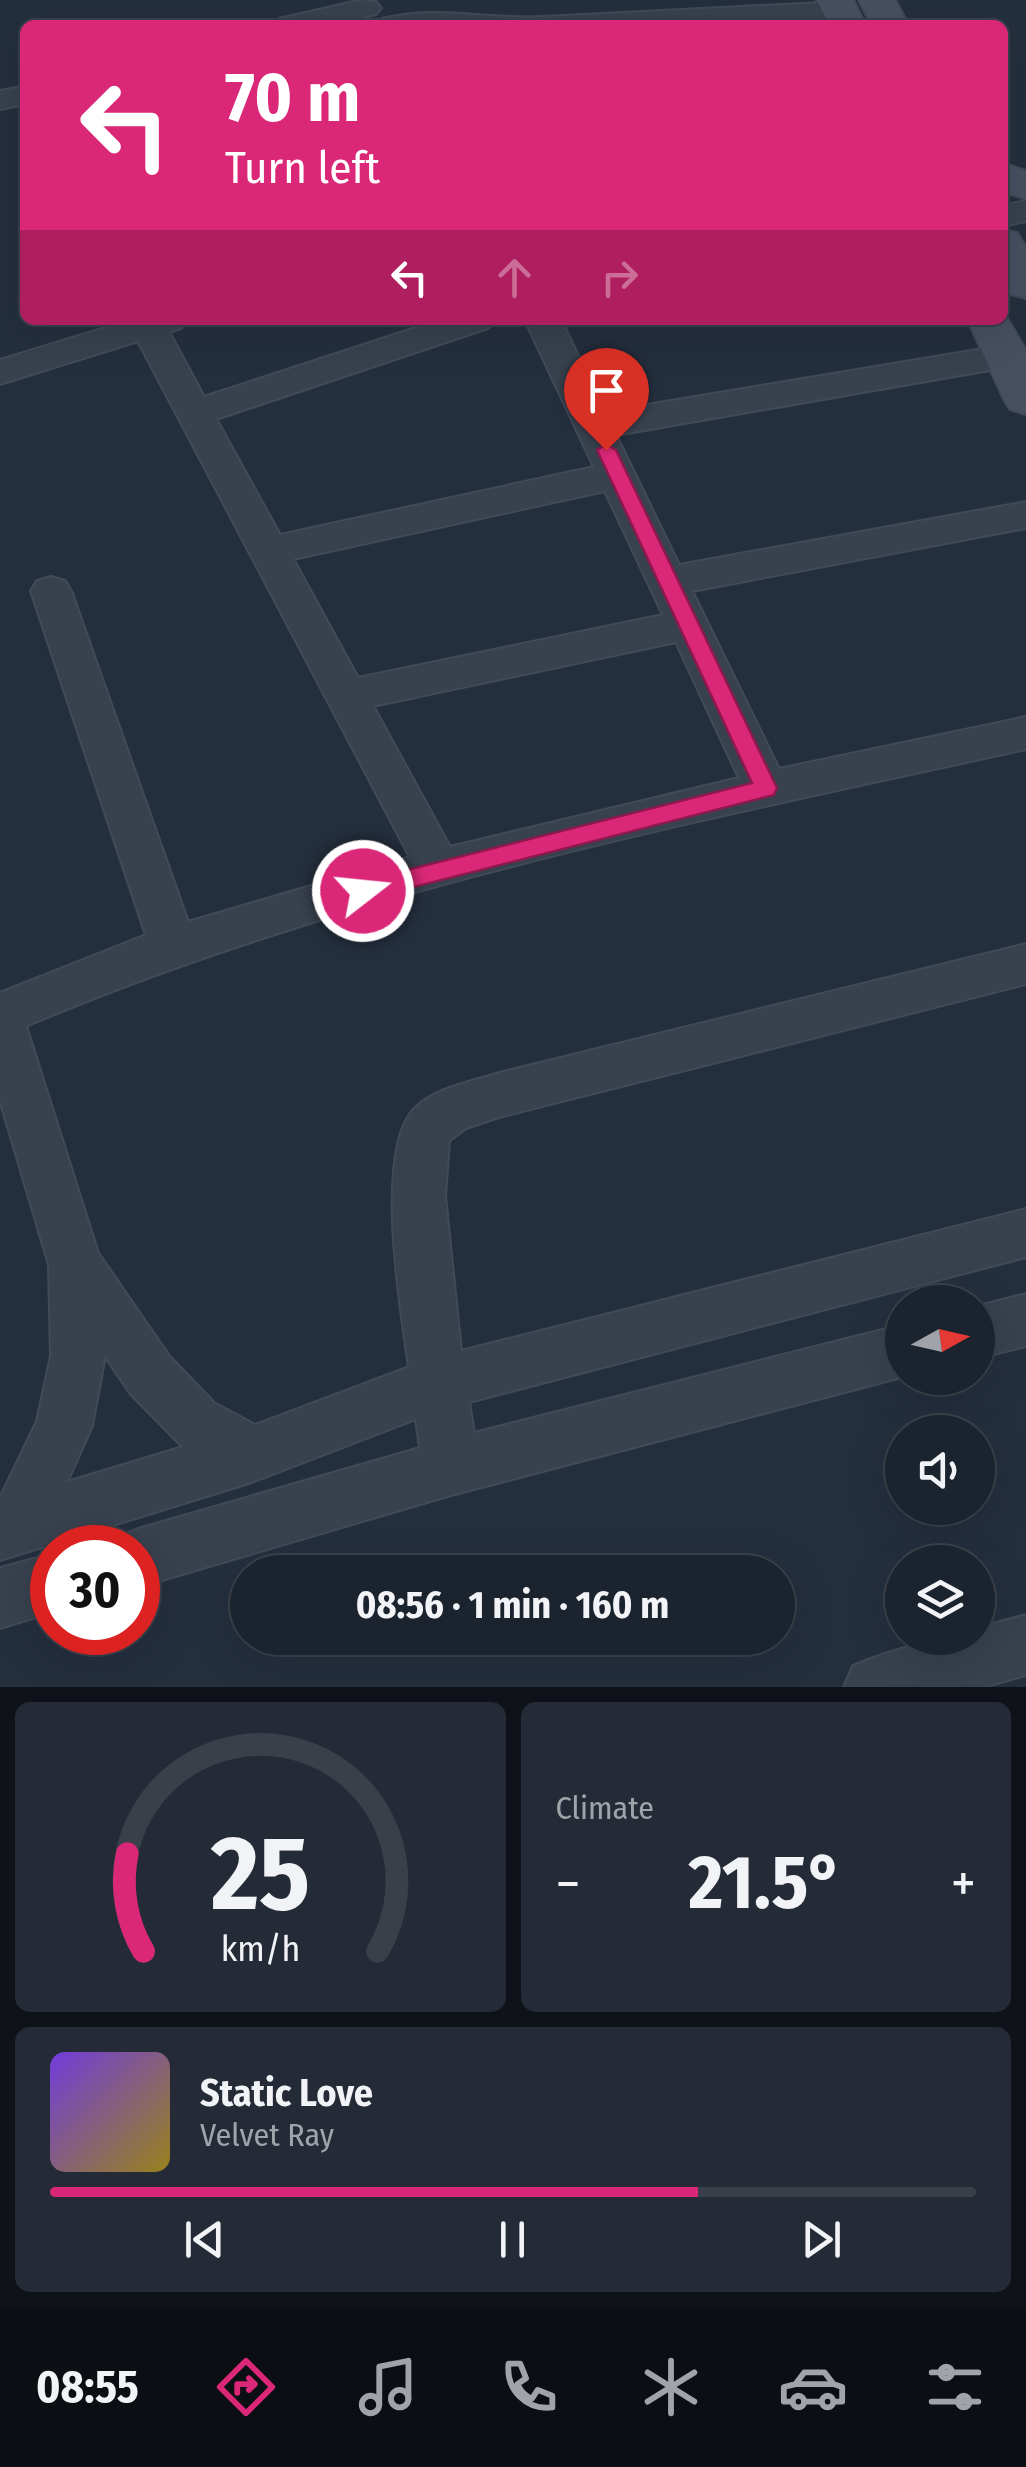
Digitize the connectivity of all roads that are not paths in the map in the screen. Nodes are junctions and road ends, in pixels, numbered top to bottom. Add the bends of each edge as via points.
1 (372, 11) edge
2 (841, 12) edge
3 (319, 20) edge
4 (660, 20) edge
5 (1008, 253) edge
6 (1026, 285) edge
7 (156, 325) edge
8 (159, 325) edge
9 (461, 325) edge
10 (545, 325) edge
11 (999, 338) edge
12 (0, 372) edge
13 (1026, 399) edge
14 (194, 412) junction
15 (595, 426) junction
16 (618, 475) junction
17 (1026, 515) edge
18 (268, 551) junction
19 (668, 581) junction
20 (51, 592) dead end
21 (687, 625) junction
22 (348, 696) junction
23 (1026, 733) edge
24 (766, 788) junction
25 (439, 869) junction
26 (173, 945) junction
27 (1026, 964) edge
28 (0, 1016) edge
29 (1026, 1233) edge
30 (75, 1265) junction
31 (1026, 1320) edge
32 (995, 1328) edge
33 (885, 1356) edge
34 (439, 1383) junction
35 (252, 1454) junction
36 (451, 1467) junction
37 (8, 1529) edge
38 (160, 1552) edge
39 (30, 1589) edge
40 (0, 1598) edge
41 (1026, 1645) edge
42 (874, 1687) edge

1 - 3 street
2 - 4 street
5 - 6 street
7 - 12 street
8 - 14 street
9 - 14 street
10 - 15 street
11 - 13 street
11 - 15 street
14 - 18 street
15 - 16 street
16 - 18 street
16 - 19 street
17 - 19 street
18 - 22 street
19 - 21 street
20 - 26 street
21 - 22 street
21 - 24 street
22 - 25 street
23 - 24 street
24 - 25 street
25 - 26 street
26 - 28 street
27 - 34 street via 452,1111 427,1131 420,1160
28 - 30 street
29 - 34 street
30 - 35 street via 150,1375 194,1422
30 - 37 street via 78,1356 64,1426
31 - 32 street
33 - 36 street
34 - 35 street
34 - 36 street
35 - 37 street
36 - 38 street
39 - 40 street
41 - 42 street

